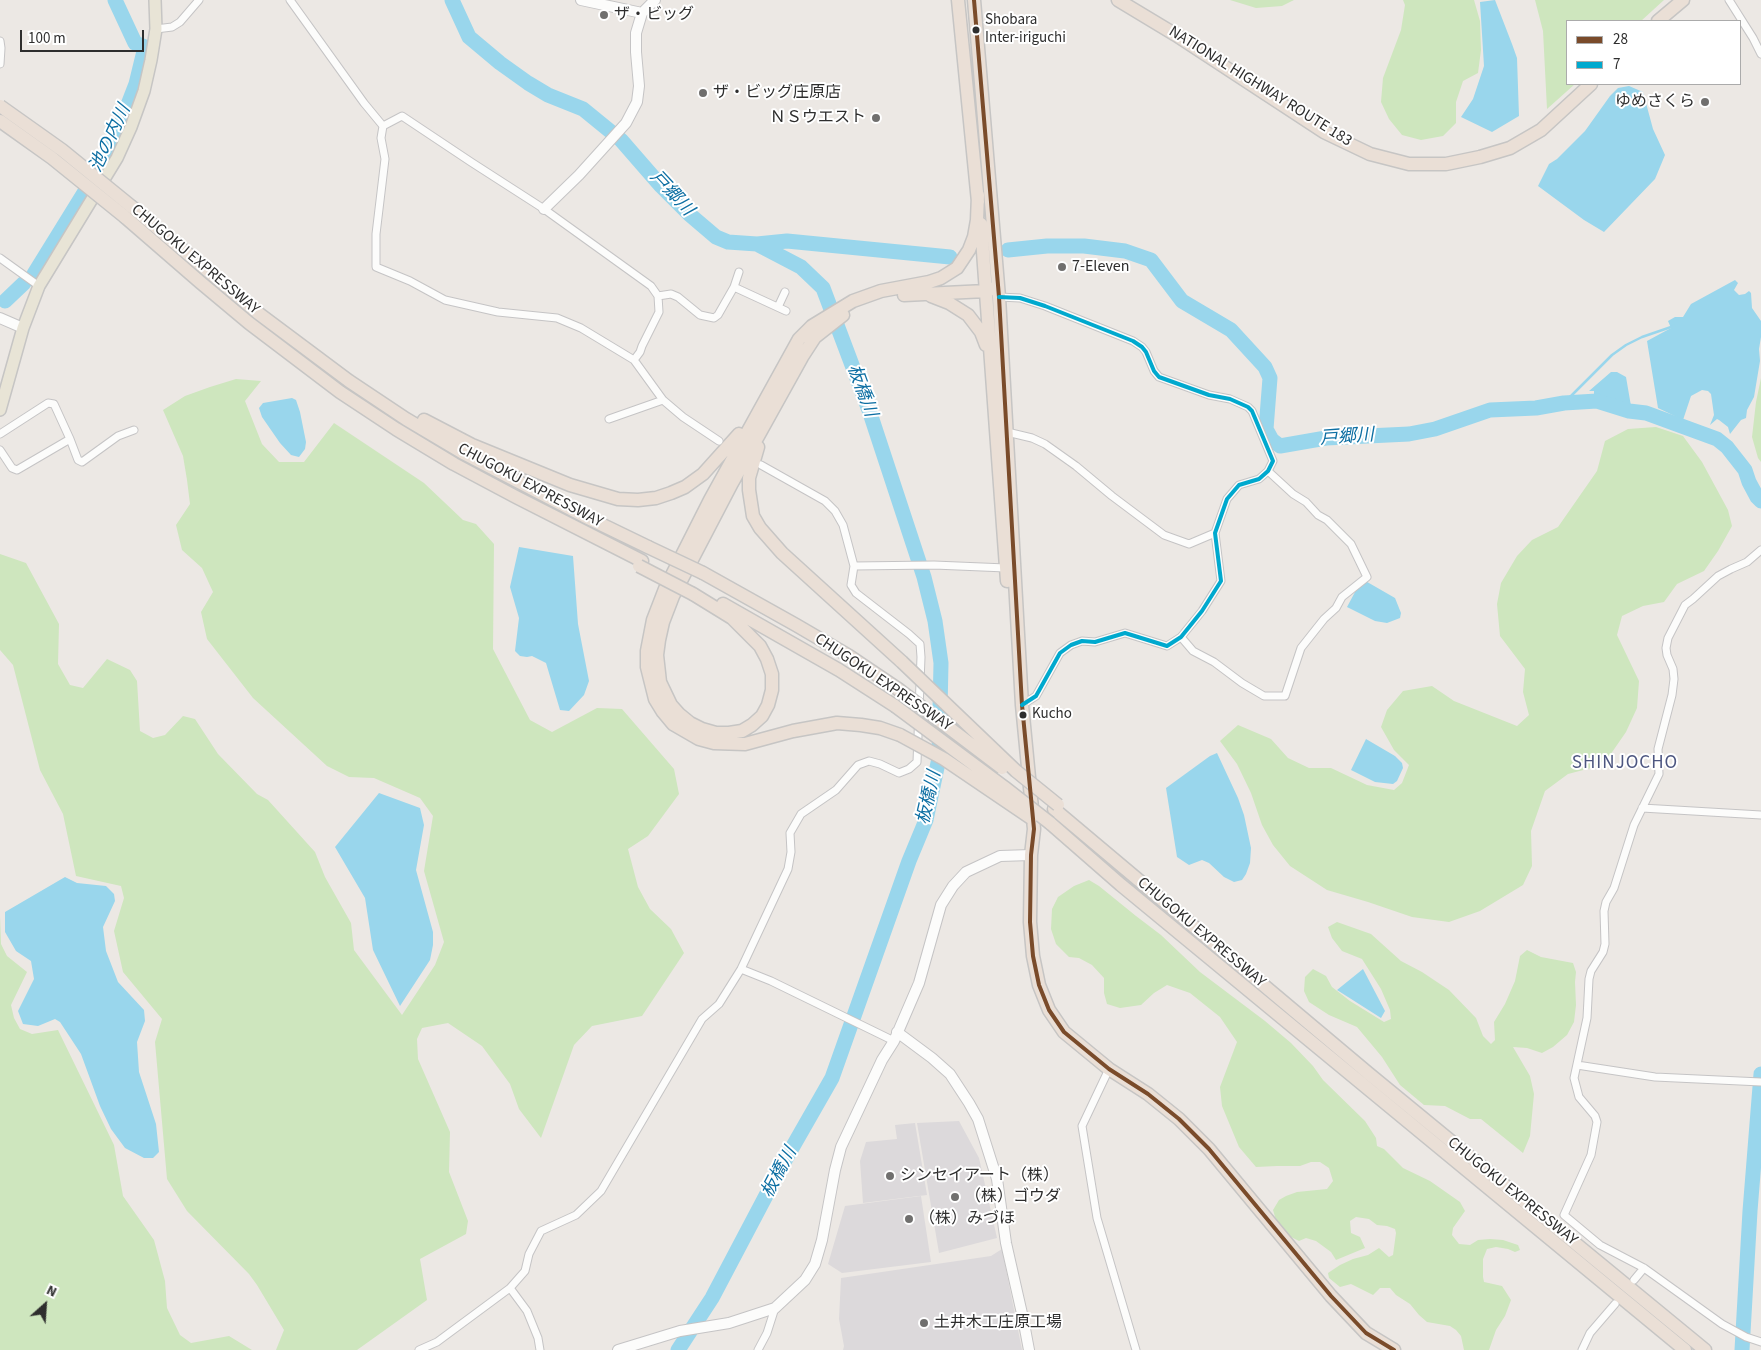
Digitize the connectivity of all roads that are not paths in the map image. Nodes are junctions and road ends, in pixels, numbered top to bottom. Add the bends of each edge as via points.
1 (155, 0) edge
2 (197, 0) edge
3 (290, 0) edge
4 (581, 0) edge
5 (655, 0) edge
6 (958, 0) edge
7 (974, 0) edge
8 (1118, 0) edge
9 (1683, 0) edge
10 (1729, 0) edge
11 (642, 13) junction
12 (1659, 20) edge
13 (156, 29) junction
14 (0, 41) edge
15 (1761, 54) edge
16 (0, 64) edge
17 (1590, 85) edge
18 (0, 106) edge
19 (0, 121) edge
20 (383, 126) junction
21 (978, 195) junction
22 (544, 208) junction
23 (129, 212) junction
24 (0, 258) edge
25 (739, 272) dead end
26 (39, 286) junction
27 (734, 287) junction
28 (915, 289) junction
29 (992, 290) junction
30 (785, 292) dead end
31 (658, 296) junction
32 (778, 307) junction
33 (786, 311) dead end
34 (0, 318) edge
35 (23, 328) junction
36 (990, 357) junction
37 (634, 360) junction
38 (349, 381) junction
39 (663, 400) junction
40 (0, 410) edge
41 (764, 413) junction
42 (609, 419) dead end
43 (134, 430) dead end
44 (1007, 432) junction
45 (0, 434) edge
46 (70, 439) junction
47 (719, 442) dead end
48 (0, 450) edge
49 (761, 465) dead end
50 (1268, 471) junction
51 (1215, 533) junction
52 (1761, 550) edge
53 (854, 566) junction
54 (1006, 568) junction
55 (694, 592) junction
56 (1181, 637) junction
57 (1022, 705) junction
58 (1056, 807) junction
59 (1642, 808) junction
60 (1761, 815) edge
61 (1048, 826) junction
62 (1031, 855) junction
63 (741, 969) junction
64 (896, 1037) junction
65 (1576, 1065) junction
66 (1109, 1069) junction
67 (1761, 1082) edge
68 (1644, 1268) junction
69 (1634, 1280) dead end
70 (510, 1288) junction
71 (1614, 1304) dead end
72 (775, 1308) junction
73 (1761, 1342) edge
74 (419, 1350) edge
75 (540, 1350) edge
76 (618, 1350) edge
77 (758, 1350) edge
78 (1029, 1350) edge
79 (1136, 1350) edge
80 (1394, 1350) edge
81 (1582, 1350) edge
82 (1685, 1350) edge
83 (1705, 1350) edge

1 - 13 main road
2 - 13 street via 180,22 172,27
3 - 20 street
4 - 11 street
5 - 11 street
6 - 21 highway
7 - 29 highway
8 - 17 highway, NATIONAL HIGHWAY ROUTE 183 via 1324,132 1370,154 1408,164 1446,164 1510,148 1541,130
9 - 12 highway
10 - 15 street
11 - 22 street via 636,33 637,102 626,122 579,175
13 - 26 main road via 144,91 117,158
14 - 16 street
18 - 23 highway, CHUGOKU EXPRESSWAY, bridge via 62,150
19 - 23 highway, CHUGOKU EXPRESSWAY, bridge
20 - 22 street via 402,116
20 - 37 street via 381,138 385,159 376,234 376,267 445,300 498,312 557,318 581,328
21 - 28 highway via 974,237 964,260 950,274
21 - 29 highway
22 - 31 street via 651,286
23 - 38 highway, CHUGOKU EXPRESSWAY
23 - 55 highway, CHUGOKU EXPRESSWAY via 242,317 340,392 454,464
24 - 26 street
25 - 27 street
26 - 35 main road
27 - 31 street via 714,318 700,315 678,297 670,294
27 - 32 street
28 - 29 highway via 974,283
28 - 36 highway via 959,308 981,332
28 - 41 highway via 882,291 852,301 799,339
29 - 36 highway
29 - 44 highway
29 - 50 street via 1046,306 1133,341 1146,352 1159,376 1248,407 1272,458
30 - 32 street
31 - 37 street via 659,312
32 - 33 street
34 - 35 street
35 - 40 main road
36 - 54 highway
37 - 39 street
38 - 41 highway via 472,445 570,486 618,499 656,498 685,486 703,474
38 - 58 highway, CHUGOKU EXPRESSWAY, bridge via 465,454 703,573 848,656 934,714
39 - 42 street
39 - 47 street
41 - 55 highway via 732,483 673,596 663,622 657,655 664,693 679,714 702,729 716,733 742,730 762,716 772,690 772,674 760,646 732,618
41 - 58 highway, bridge via 749,490 753,516 769,539
41 - 61 highway, bridge via 710,500 653,620 647,667 655,699 663,712 673,724 699,740 714,743 745,744 837,723 880,728 944,759
43 - 46 street via 118,436 82,462 78,460
44 - 51 street via 1045,444 1164,536 1189,544
44 - 57 highway
45 - 46 street via 48,403 54,404
46 - 48 street via 17,470 12,468
49 - 53 street via 825,501 835,511 843,525
50 - 51 street via 1258,479 1239,484 1228,499
50 - 56 street via 1351,544 1367,577 1342,597 1301,648 1284,696 1264,696 1193,650
51 - 56 street via 1221,581
52 - 59 street via 1747,562 1718,576 1693,599 1668,638 1667,655 1674,679 1672,695 1658,749 1659,774
53 - 54 street
53 - 63 street via 850,585 856,594 920,644 917,762 899,773 869,761 858,764 836,790 801,814 790,833 788,869
54 - 62 highway via 1014,702
55 - 61 highway, CHUGOKU EXPRESSWAY, bridge via 784,638 895,706 990,776
56 - 57 street via 1167,646 1125,633 1096,642 1071,644 1060,653 1036,696
57 - 62 highway via 1034,829
58 - 83 highway, CHUGOKU EXPRESSWAY via 1132,875
59 - 60 street
59 - 65 street via 1606,902 1605,944 1591,971 1587,1018
61 - 82 highway, CHUGOKU EXPRESSWAY
62 - 64 street via 1000,856 966,872 953,886 941,905 920,983
62 - 66 highway via 1030,922 1039,985 1049,1010 1064,1032
63 - 64 street
63 - 70 street via 719,1004 702,1019 601,1191 576,1216 541,1231 529,1254 525,1271
64 - 72 street via 842,1147 815,1264 805,1280
64 - 78 street via 932,1058 950,1074 978,1119 997,1179 1006,1243
65 - 67 street via 1655,1078
65 - 68 street via 1574,1078 1579,1097 1597,1122 1590,1155 1564,1215 1600,1245
66 - 79 street via 1082,1126 1097,1218
66 - 80 highway via 1179,1119 1209,1149 1331,1296 1366,1333
68 - 69 street
68 - 73 street via 1722,1324
70 - 74 street via 437,1342
70 - 75 street via 527,1311
71 - 81 street via 1590,1333
72 - 76 street via 729,1323 680,1332
72 - 77 street

